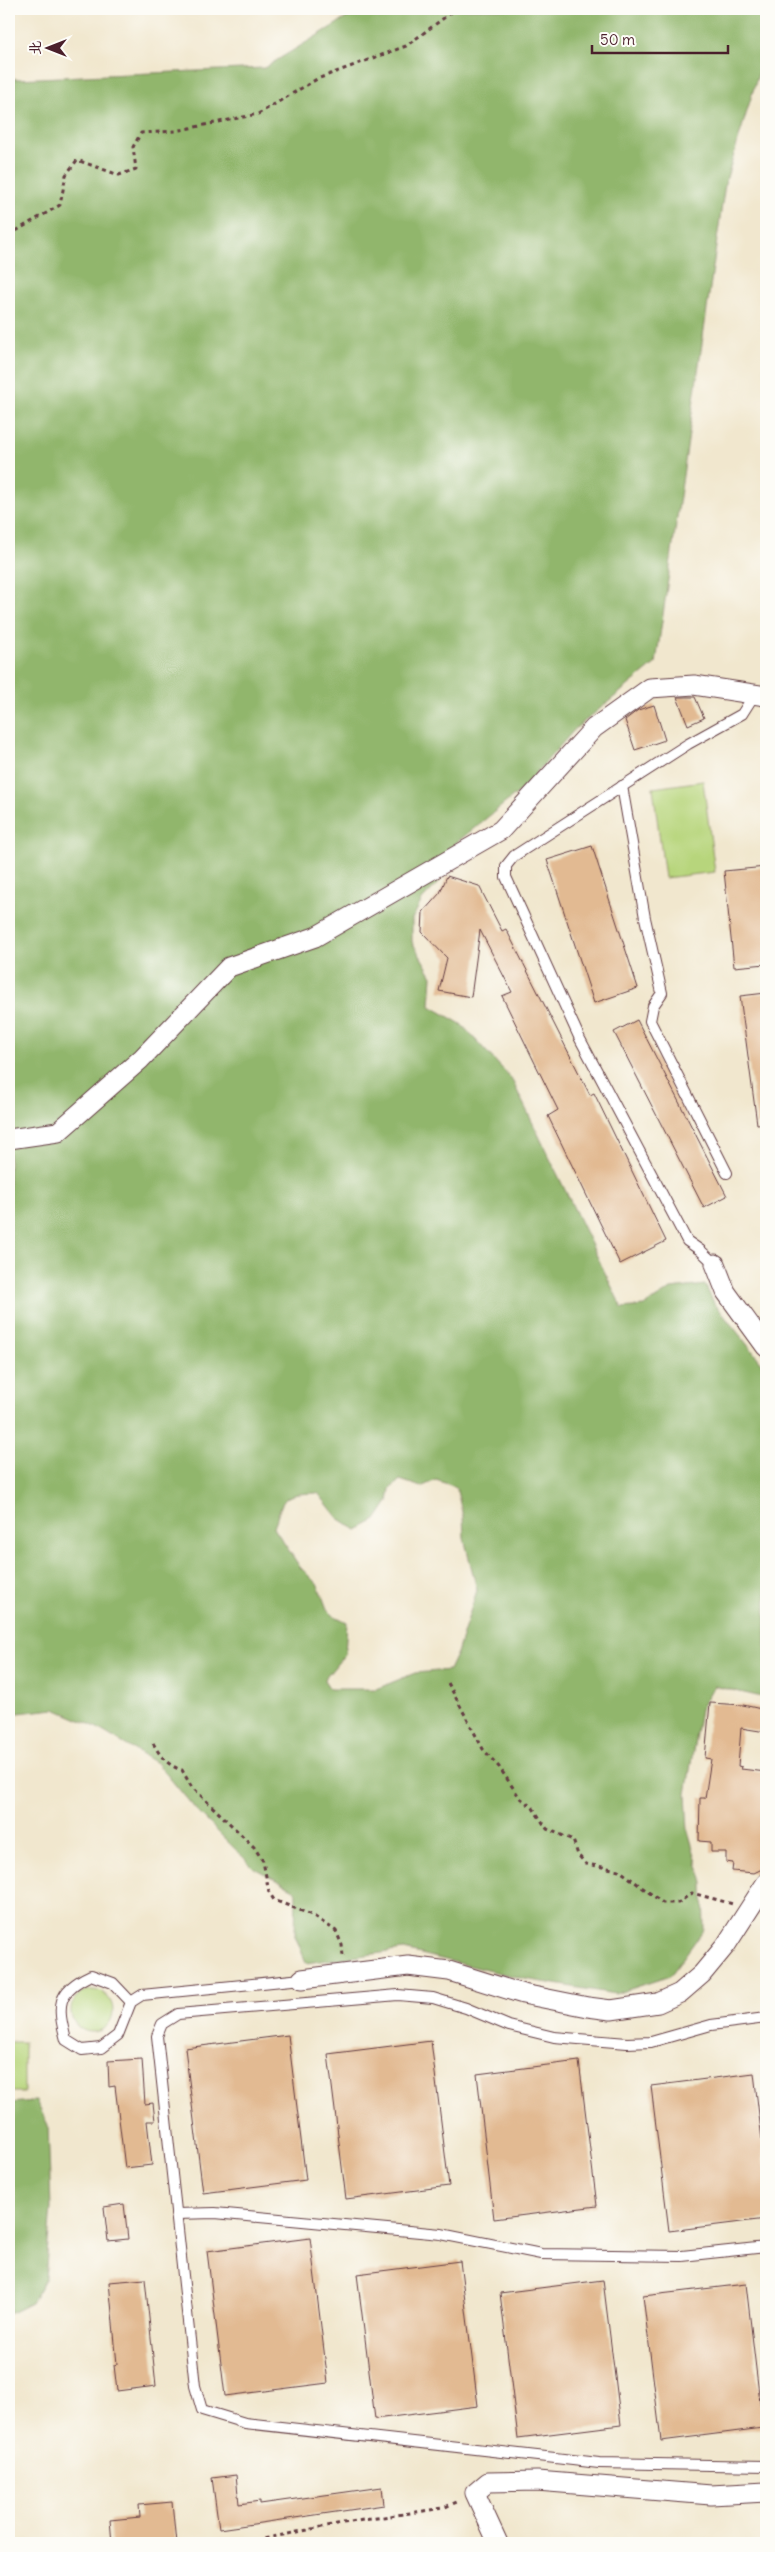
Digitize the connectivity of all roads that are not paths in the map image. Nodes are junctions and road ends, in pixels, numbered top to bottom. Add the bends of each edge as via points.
1 (760, 696) edge
2 (622, 786) junction
3 (9, 1139) edge
4 (727, 1172) dead end
5 (715, 1264) joint
6 (766, 1347) edge
7 (766, 1883) edge
8 (302, 1979) joint
9 (131, 2002) junction
10 (766, 2018) edge
11 (176, 2214) junction
12 (766, 2247) edge
13 (766, 2466) edge
14 (766, 2492) edge
15 (498, 2543) edge

1 - 2 lane via 742,714
1 - 3 street via 694,685 650,688 594,728 501,830 315,938 229,967 141,1058 58,1132
2 - 4 lane via 662,993 653,1006 650,1021
2 - 5 lane via 514,856 506,866 506,877 580,1039 687,1241
5 - 6 street via 726,1292
7 - 8 street via 726,1946 702,1974 680,1993 636,2008 612,2010 523,1994 482,1980 408,1966
8 - 9 lane via 142,1995
9 - 9 lane via 118,2035 101,2048 82,2050 66,2040 59,2016 63,1994 75,1982 91,1975 113,1983
10 - 11 lane via 711,2025 651,2042 627,2044 554,2037 509,2026 433,1998 398,1995 178,2014 162,2024 157,2036
11 - 12 lane via 215,2213 441,2234 541,2254 682,2256
11 - 13 lane via 196,2386 202,2410 245,2423 598,2463
14 - 15 street via 711,2495 537,2481 488,2482 475,2493

